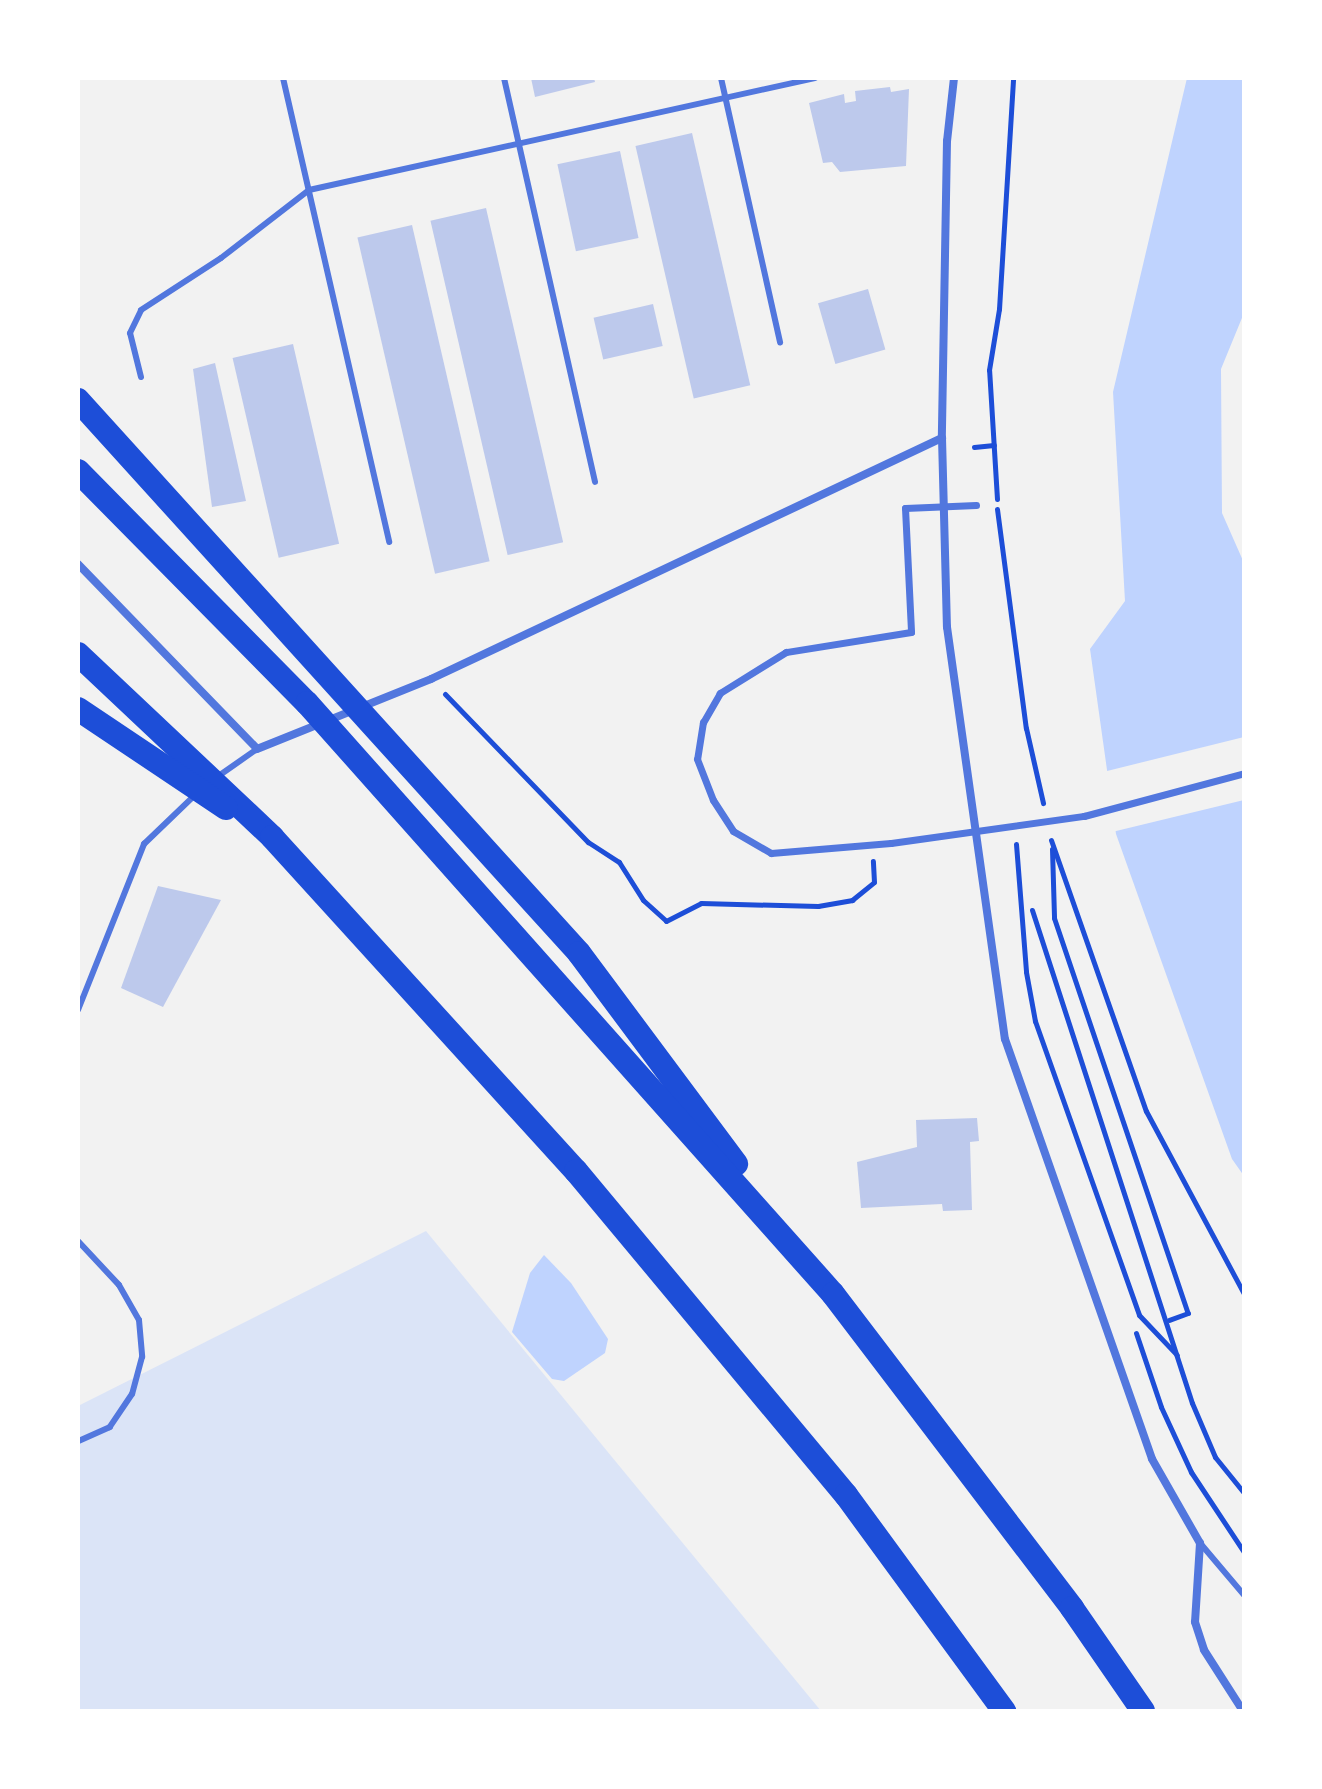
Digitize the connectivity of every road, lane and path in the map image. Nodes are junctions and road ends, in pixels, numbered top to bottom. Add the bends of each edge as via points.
1 (283, 78) edge
2 (504, 78) edge
3 (721, 78) edge
4 (815, 78) edge
5 (954, 78) edge
6 (1013, 78) edge
7 (726, 98) junction
8 (518, 143) junction
9 (309, 190) junction
10 (780, 342) dead end
11 (141, 377) dead end
12 (78, 400) edge
13 (942, 438) junction
14 (994, 445) junction
15 (974, 447) dead end
16 (78, 471) edge
17 (595, 482) dead end
18 (976, 505) dead end
19 (942, 507) junction
20 (389, 542) dead end
21 (78, 564) edge
22 (78, 654) edge
23 (431, 679) junction
24 (78, 709) edge
25 (257, 749) junction
26 (1244, 773) edge
27 (1045, 813) dead end
28 (1014, 824) junction
29 (1049, 827) dead end
30 (272, 837) junction
31 (1052, 842) junction
32 (873, 844) junction
33 (1032, 910) dead end
34 (78, 1010) edge
35 (78, 1241) edge
36 (833, 1294) junction
37 (1244, 1294) edge
38 (1169, 1320) junction
39 (1136, 1333) dead end
40 (1178, 1356) junction
41 (78, 1441) edge
42 (1244, 1493) edge
43 (1200, 1543) junction
44 (1244, 1552) edge
45 (1244, 1595) edge
46 (1004, 1711) edge
47 (1143, 1711) edge
48 (1243, 1711) edge

1 - 9 lane
2 - 8 lane
3 - 7 lane
4 - 7 lane
5 - 13 street via 947,141
6 - 14 path via 999,309 989,370
7 - 8 lane
7 - 10 lane
8 - 9 lane
8 - 17 lane
9 - 11 lane via 221,258 141,310 130,333
9 - 20 lane
12 - 36 highway via 579,953
13 - 19 street
13 - 23 street
14 - 15 path
14 - 27 path via 999,540 1011,591 1026,728
16 - 36 highway via 307,703
18 - 19 street
19 - 32 street via 905,508 911,632 786,652 720,693 703,722 697,759 713,800 733,831 771,853
19 - 43 street via 953,699 1005,1039 1152,1459
21 - 25 street
22 - 30 highway
23 - 25 street
23 - 32 path via 588,842 619,862 643,900 666,921 701,903 818,906 852,900 874,882
24 - 30 highway
25 - 34 lane via 204,786 144,844
26 - 28 street via 1084,816
28 - 32 street
28 - 40 path via 1035,1021 1139,1315
29 - 31 path
30 - 46 highway via 576,1171 846,1495
31 - 37 path via 1146,1111
31 - 38 path via 1054,918 1188,1313
33 - 38 path via 1063,1019
35 - 41 lane via 119,1285 139,1320 142,1357 132,1394 110,1427
36 - 47 highway via 1072,1608
38 - 40 path
39 - 44 path via 1191,1472
40 - 42 path via 1215,1457
43 - 45 lane
43 - 48 street via 1195,1622 1204,1650

